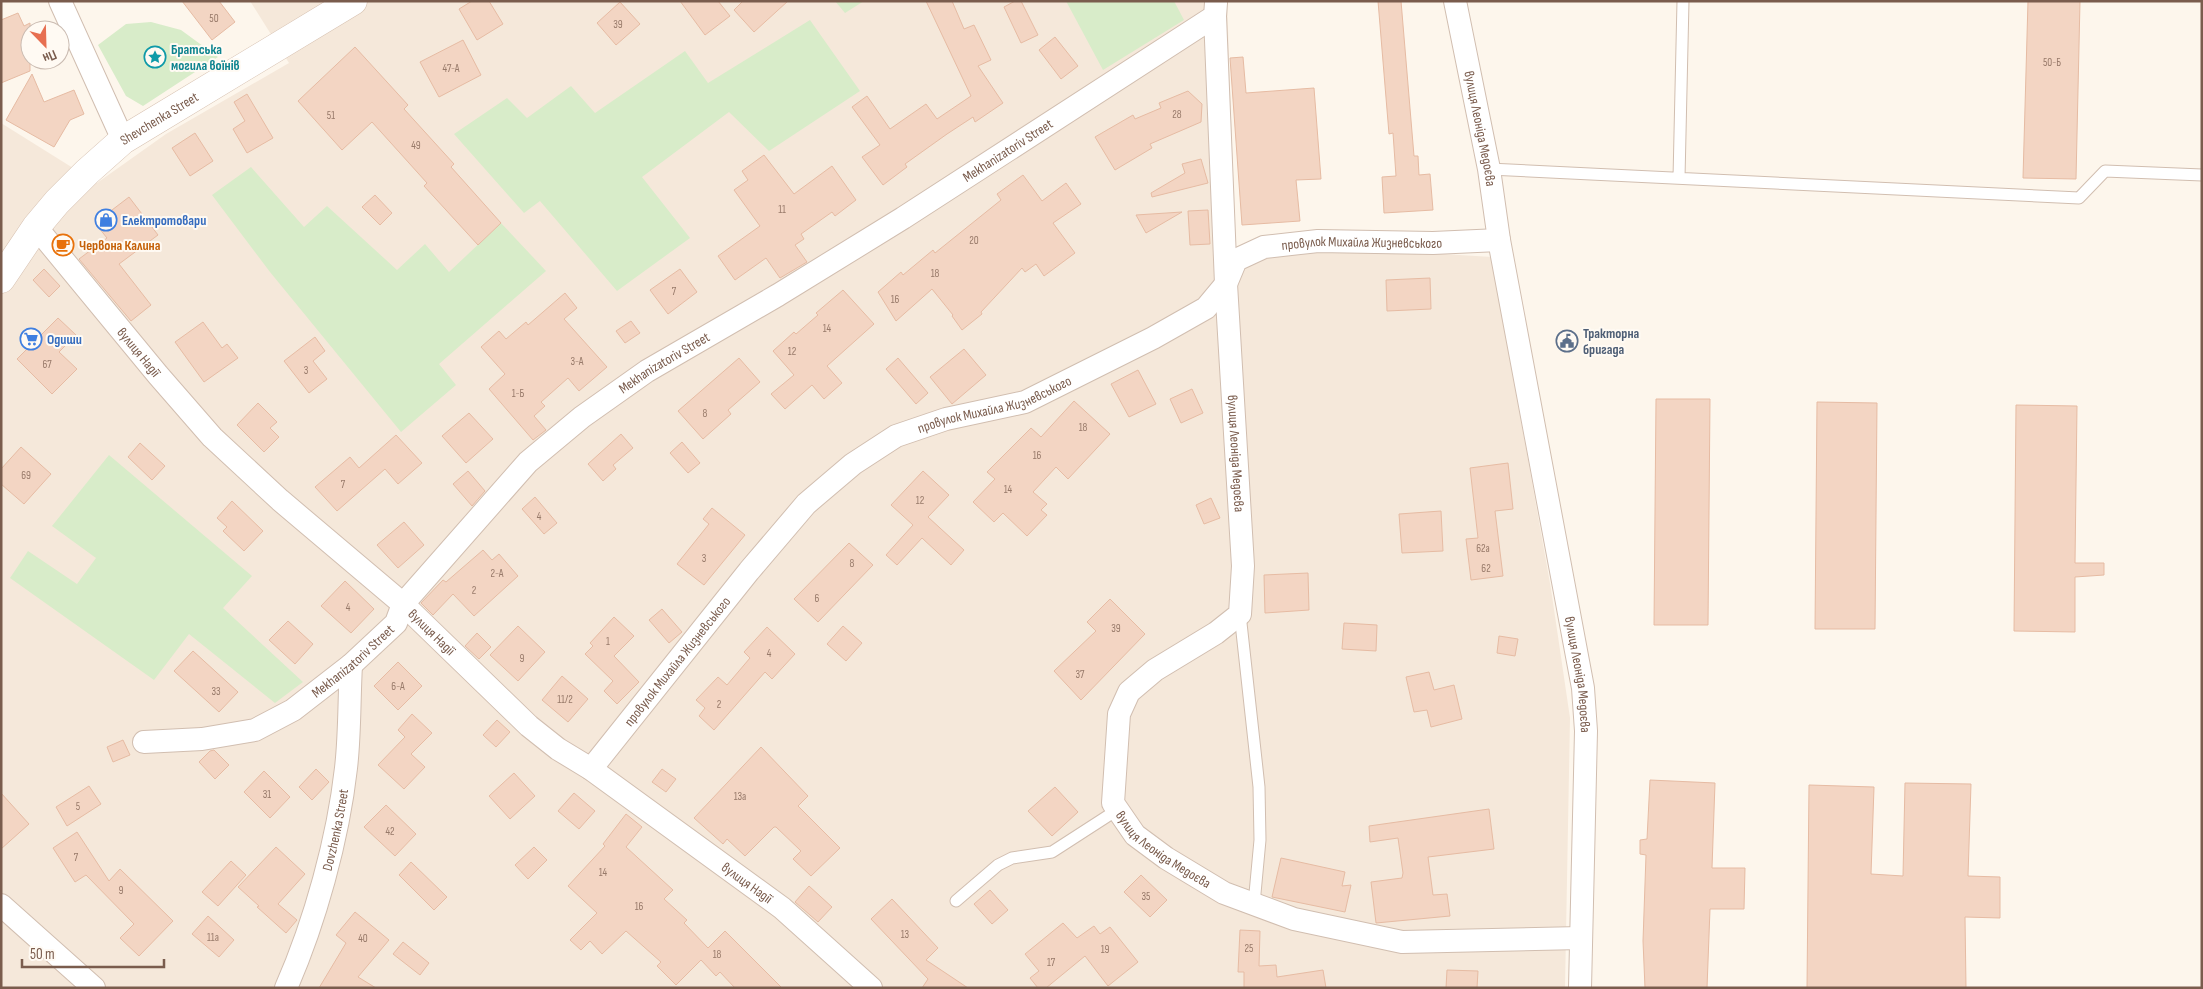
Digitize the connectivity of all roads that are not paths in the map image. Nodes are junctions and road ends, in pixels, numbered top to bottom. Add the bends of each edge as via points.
1 (60, 1) edge
2 (354, 1) edge
3 (1455, 1) edge
4 (1683, 1) edge
5 (1216, 9) edge
6 (123, 140) junction
7 (1489, 169) junction
8 (2202, 175) edge
9 (1679, 178) junction
10 (36, 228) junction
11 (1499, 240) junction
12 (1, 280) edge
13 (1226, 284) junction
14 (403, 604) junction
15 (1240, 614) junction
16 (351, 665) junction
17 (144, 742) dead end
18 (592, 769) junction
19 (1117, 810) junction
20 (956, 901) dead end
21 (1254, 904) junction
22 (1, 905) edge
23 (1581, 938) junction
24 (94, 988) edge
25 (286, 988) edge
26 (871, 988) edge
27 (1580, 988) edge

1 - 6 street
2 - 6 main road, Shevchenka Street
3 - 7 street, вулиця Леоніда Медоєва
4 - 9 lane
5 - 13 street, вулиця Леоніда Медоєва
5 - 14 street, Mekhanizatoriv Street via 903,218 647,372 582,416 528,462
6 - 10 main road, Shevchenka Street via 86,172
7 - 9 lane
7 - 11 street, вулиця Леоніда Медоєва
8 - 9 lane via 2105,171 2079,198
10 - 12 main road, Shevchenka Street
10 - 14 street, вулиця Надії via 212,436 280,500
11 - 13 street, провулок Михайла Жизневського via 1318,242 1264,248 1236,260
11 - 23 street, вулиця Леоніда Медоєва via 1583,688 1586,731
13 - 15 street, вулиця Леоніда Медоєва via 1243,566
13 - 18 street, провулок Михайла Жизневського via 1206,308 1025,402 946,419 896,436 853,464 806,504 761,556
14 - 16 street, Mekhanizatoriv Street via 396,623
14 - 18 street, вулиця Надії via 530,726 558,749
15 - 19 street, вулиця Леоніда Медоєва via 1216,633 1155,670 1129,692 1119,714 1113,803
15 - 21 lane via 1259,788 1260,840
16 - 17 street, Mekhanizatoriv Street via 293,710 255,730 202,739
16 - 25 street, Dovzhenka Street via 346,767 334,841 299,958
18 - 26 street, вулиця Надії via 782,908
19 - 20 lane via 1052,852 1012,858 998,864
19 - 21 street, вулиця Леоніда Медоєва via 1134,835 1166,858 1224,892
21 - 23 street, вулиця Леоніда Медоєва via 1294,919 1402,942
22 - 24 street
23 - 27 street, вулиця Леоніда Медоєва

